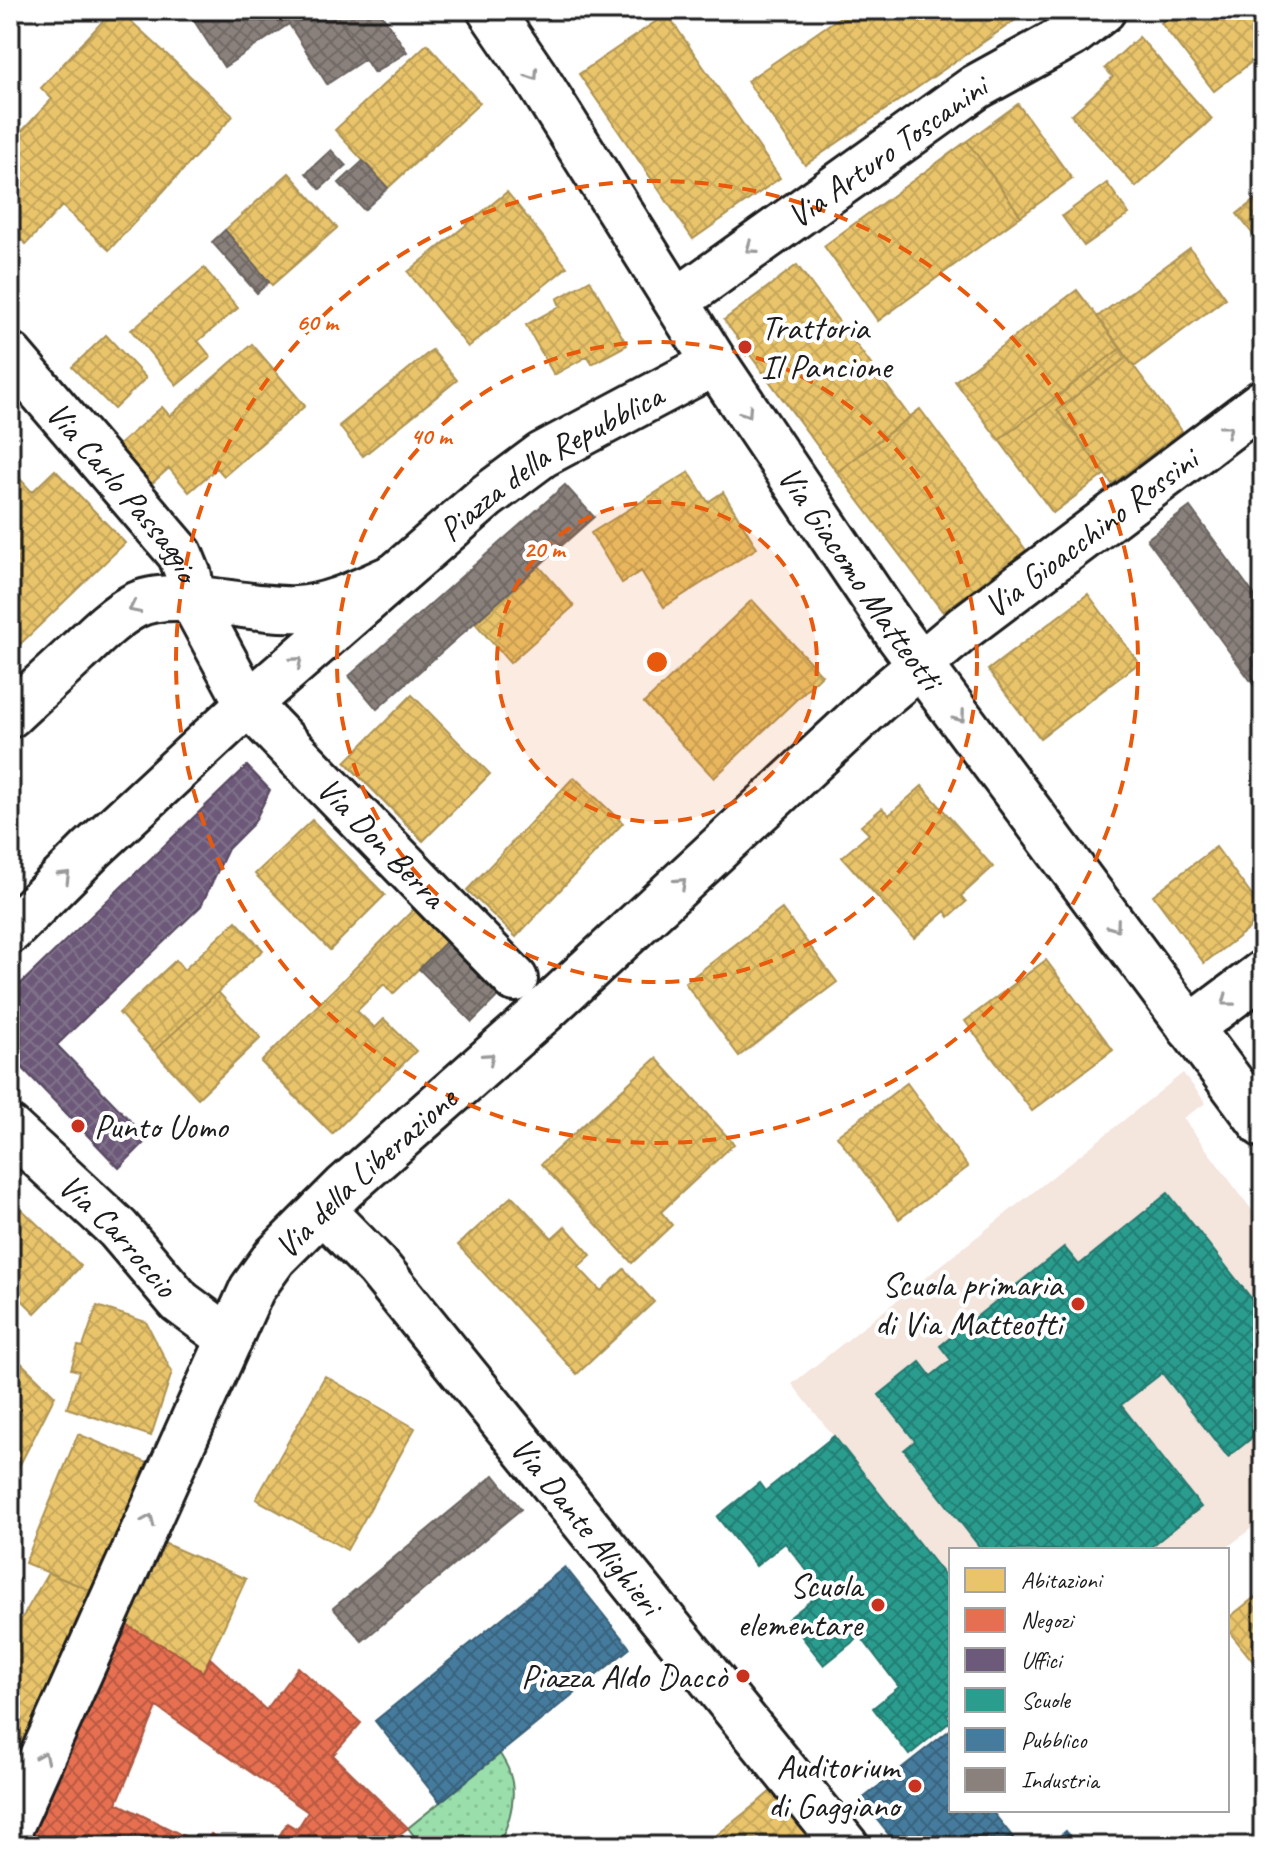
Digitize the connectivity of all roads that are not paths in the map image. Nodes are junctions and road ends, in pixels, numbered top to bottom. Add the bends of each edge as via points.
1 (490, 10) edge
2 (1103, 10) edge
3 (677, 301) junction
4 (10, 355) edge
5 (715, 363) junction
6 (1263, 402) edge
7 (395, 576) junction
8 (192, 600) junction
9 (920, 664) junction
10 (248, 704) junction
11 (10, 715) edge
12 (10, 931) edge
13 (1263, 973) edge
14 (515, 979) dead end
15 (1190, 1028) junction
16 (1263, 1125) edge
17 (10, 1129) edge
18 (322, 1210) junction
19 (230, 1339) junction
20 (10, 1828) edge
21 (846, 1846) edge

1 -> 3 street, Via Giacomo Matteotti
2 -> 3 street, Via Arturo Toscanini via 1072,34 976,87
3 - 5 street, Via Giacomo Matteotti
4 - 8 street, Via Carlo Passaggio via 180,554
5 - 7 street, Piazza della Repubblica via 542,455
5 -> 9 street, Via Giacomo Matteotti
9 -> 6 street, Via Gioacchino Rossini
7 - 8 street, Piazza della Repubblica via 328,604 300,609
10 -> 7 street, Piazza della Repubblica
8 - 10 street
8 -> 11 street, Piazza della Repubblica via 168,598 136,605 108,624
9 -> 15 street, Via Giacomo Matteotti
18 -> 9 street, Via della Liberazione
12 -> 10 street, Piazza della Repubblica
10 - 14 street, Via Don Berra
13 -> 15 street
15 - 16 street, Via Giacomo Matteotti
17 - 19 street, Via Carroccio via 118,1229 180,1302
18 - 19 street, Via della Liberazione via 275,1257 252,1289
18 - 21 street, Via Dante Alighieri via 377,1266
20 -> 19 street, Via della Liberazione

